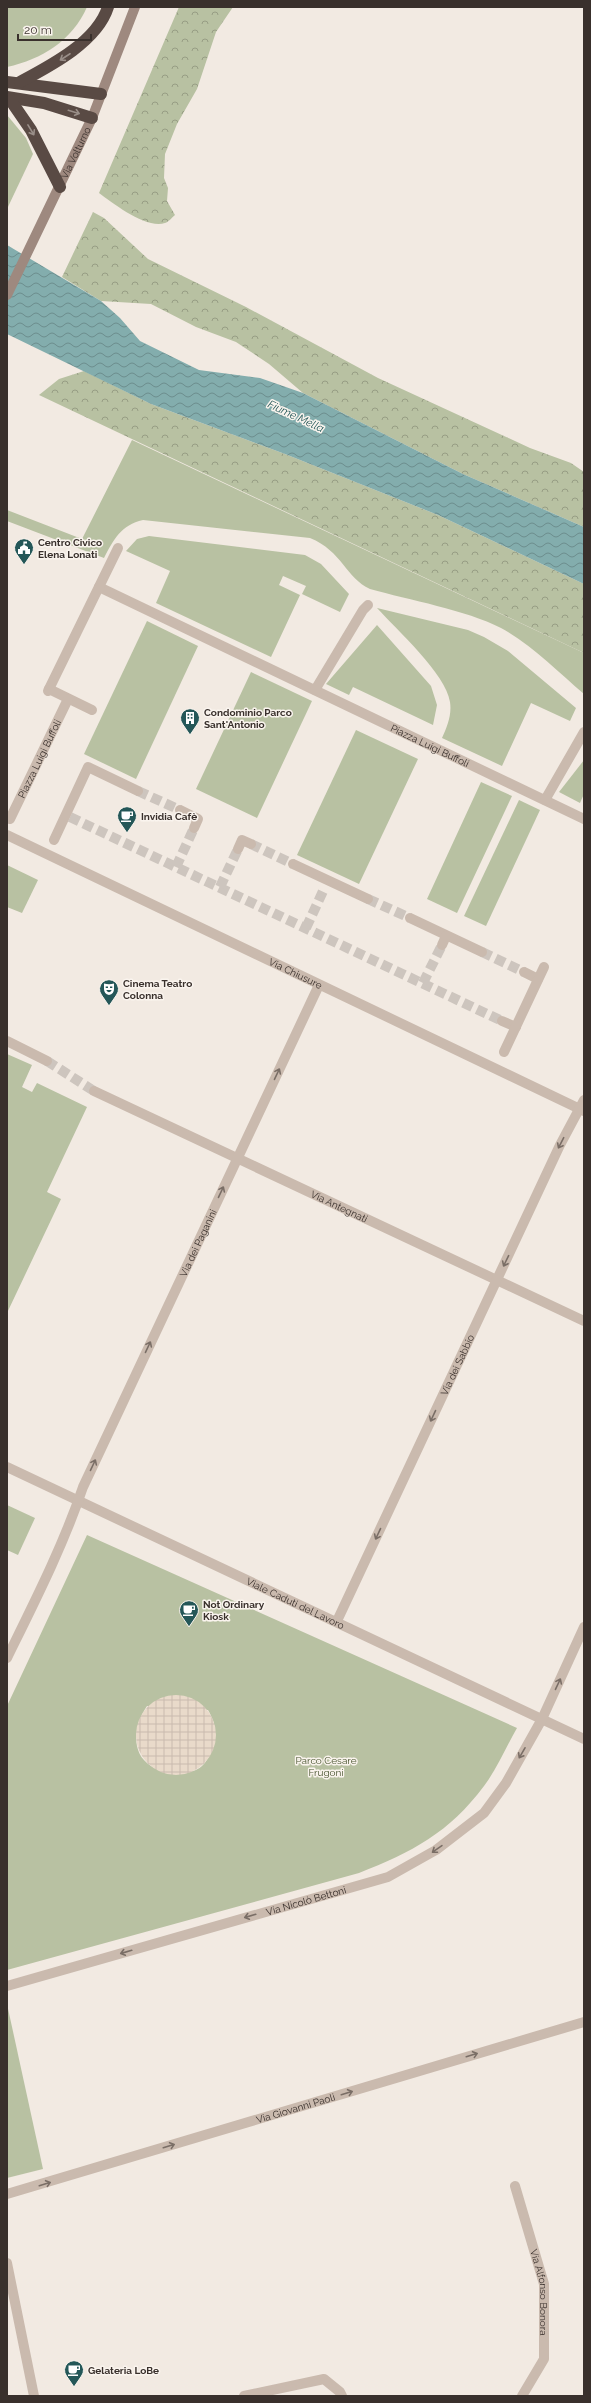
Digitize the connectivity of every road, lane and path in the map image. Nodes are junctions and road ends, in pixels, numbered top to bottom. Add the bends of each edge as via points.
1 (108, 7) edge
2 (135, 7) edge
3 (7, 82) edge
4 (20, 82) junction
5 (101, 94) junction
6 (8, 98) edge
7 (92, 118) junction
8 (59, 190) junction
9 (7, 295) edge
10 (118, 548) dead end
11 (99, 587) junction
12 (368, 604) dead end
13 (315, 690) junction
14 (68, 699) junction
15 (92, 710) dead end
16 (584, 732) edge
17 (138, 791) tunnel mouth
18 (545, 800) junction
19 (180, 810) tunnel mouth
20 (10, 819) dead end
21 (584, 819) edge
22 (194, 828) dead end
23 (7, 835) edge
24 (54, 840) dead end
25 (251, 844) dead end
26 (238, 849) tunnel mouth
27 (293, 864) tunnel mouth
28 (368, 899) tunnel mouth
29 (410, 918) tunnel mouth
30 (482, 952) tunnel mouth
31 (544, 967) dead end
32 (524, 972) tunnel mouth
33 (538, 979) junction
34 (319, 985) junction
35 (502, 1020) tunnel mouth
36 (516, 1027) junction
37 (7, 1041) edge
38 (504, 1052) dead end
39 (47, 1061) tunnel mouth
40 (94, 1091) tunnel mouth
41 (582, 1106) edge
42 (237, 1158) junction
43 (497, 1280) junction
44 (584, 1321) edge
45 (7, 1467) edge
46 (78, 1501) junction
47 (337, 1621) junction
48 (584, 1627) edge
49 (7, 1658) edge
50 (542, 1719) junction
51 (584, 1739) edge
52 (7, 1986) edge
53 (584, 2022) edge
54 (515, 2186) dead end
55 (7, 2194) edge
56 (7, 2263) edge
57 (34, 2396) edge
58 (244, 2396) edge
59 (342, 2396) edge
60 (522, 2396) edge

1 -> 4 highway via 86,39 70,54
2 - 5 street, Via Volturno
3 - 4 highway
4 - 5 highway
5 - 7 street, Via Volturno
6 -> 7 highway via 44,104
6 -> 8 highway via 31,130
7 - 8 street, Via Volturno
8 - 9 street, Via Volturno
10 - 11 street
11 - 13 street, Piazza Luigi Buffoli
11 - 14 street via 48,690
12 - 13 street
13 - 18 street, Piazza Luigi Buffoli
14 - 15 street
14 - 20 street, Piazza Luigi Buffoli
16 - 18 street
17 - 24 street via 88,767 68,816
18 - 21 street, Piazza Luigi Buffoli
19 - 22 street via 198,819
23 - 34 street, Via Chiusure
25 - 26 street via 242,840
27 - 28 street via 326,885
29 - 30 street via 444,940
31 - 33 street
32 - 33 street
33 - 36 street
34 - 41 street, Via Chiusure
42 -> 34 street, Via dei Paganini
35 - 36 street
36 - 38 street
37 - 39 street
40 - 42 street, Via Antegnati
41 -> 43 street, Via dei Sabbio
42 - 43 street, Via Antegnati
46 -> 42 street, Via dei Paganini
43 - 44 street, Via Antegnati
43 -> 47 street, Via dei Sabbio
45 - 46 street, Viale Caduti del Lavoro
46 - 47 street, Viale Caduti del Lavoro
46 - 49 street, Via dei Paganini via 54,1562
47 - 50 street, Viale Caduti del Lavoro
50 -> 48 street, Via Nicolò Bettoni
50 - 51 street, Viale Caduti del Lavoro
50 -> 52 street, Via Nicolò Bettoni via 506,1783 484,1813 436,1850 388,1877
55 -> 53 street, Via Giovanni Paoli
54 - 60 street, Via Alfonso Bonora via 544,2284 544,2359
56 - 57 street
58 - 59 street via 324,2378

